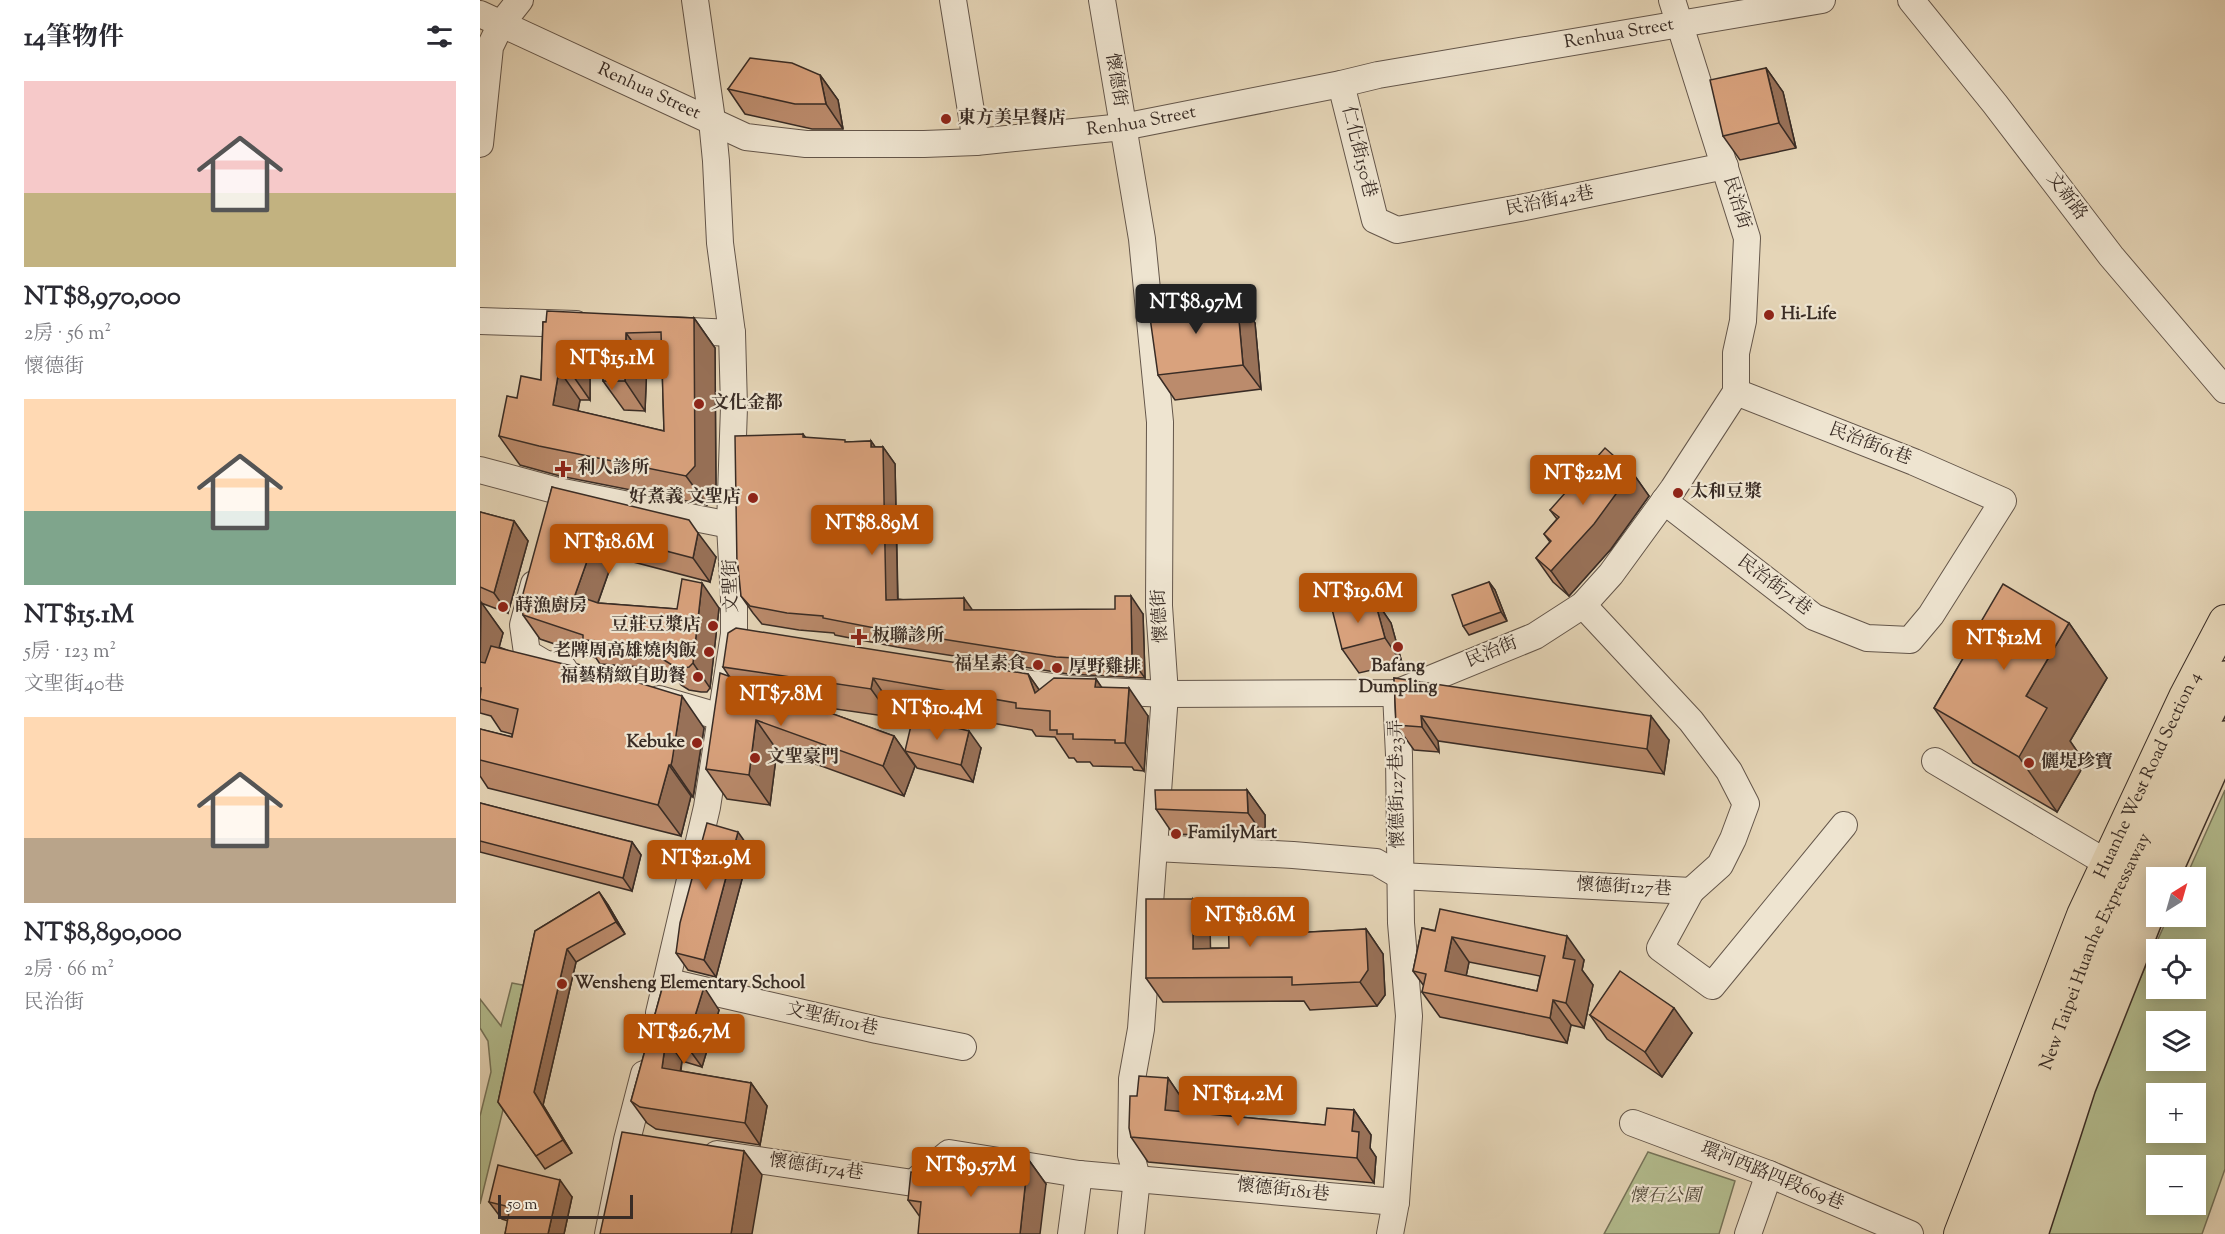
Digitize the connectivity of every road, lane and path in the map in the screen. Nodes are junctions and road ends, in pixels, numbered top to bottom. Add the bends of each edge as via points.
1 (520, 0) edge
2 (695, 0) edge
3 (953, 0) edge
4 (1102, 0) edge
5 (1672, 0) edge
6 (1821, 0) edge
7 (1911, 0) edge
8 (490, 19) edge
9 (1680, 25) junction
10 (1341, 84) junction
11 (712, 120) junction
12 (1123, 127) junction
13 (976, 142) junction
14 (480, 144) edge
15 (1725, 166) junction
16 (1375, 220) joint
17 (480, 321) edge
18 (603, 326) edge
19 (649, 329) edge
20 (732, 333) junction
21 (2225, 390) edge
22 (1736, 392) junction
23 (480, 470) edge
24 (1664, 501) junction
25 (2003, 501) joint
26 (730, 525) junction
27 (542, 556) edge
28 (1583, 605) junction
29 (2225, 621) edge
30 (2225, 672) edge
31 (586, 676) edge
32 (979, 677) edge
33 (2225, 678) edge
34 (638, 693) edge
35 (1396, 693) junction
36 (1165, 694) junction
37 (721, 717) junction
38 (2225, 719) edge
39 (2225, 738) edge
40 (1935, 761) edge
41 (1844, 825) dead end
42 (1155, 848) junction
43 (2107, 863) junction
44 (2167, 867) edge
45 (1400, 876) junction
46 (1691, 891) junction
47 (2146, 918) edge
48 (667, 982) junction
49 (963, 1047) dead end
50 (2016, 1089) junction
51 (1633, 1123) dead end
52 (696, 1150) edge
53 (1078, 1174) junction
54 (1769, 1174) junction
55 (1137, 1178) junction
56 (1396, 1202) junction
57 (608, 1234) edge
58 (1071, 1234) edge
59 (1131, 1234) edge
60 (1390, 1234) edge
61 (1748, 1234) edge
62 (1910, 1234) edge
63 (1960, 1234) edge
64 (1986, 1234) edge
65 (2014, 1234) edge
66 (2031, 1234) edge

1 - 8 street
2 - 11 street, 文聖街
3 - 13 street
4 - 12 street, 懷德街
5 - 9 street, 民治街
6 - 9 street, Renhua Street
7 - 21 street, 文新路 via 2111,256
8 - 11 street, Renhua Street
8 - 14 street
9 - 10 street, Renhua Street
9 - 15 street, 民治街
10 - 12 street, Renhua Street
10 - 16 street, 仁化街150巷
11 - 13 street, Renhua Street via 746,137 806,144
11 - 20 street, 文聖街 via 720,243
12 - 13 street, Renhua Street
12 - 36 street, 懷德街 via 1142,238 1159,413 1159,606
15 - 16 street, 民治街42巷 via 1397,230
15 - 22 street, 民治街 via 1747,238
17 - 18 street
19 - 20 street
20 - 26 street, 文聖街
22 - 24 street, 民治街
22 - 25 street, 民治街61巷
23 - 26 street via 556,502
24 - 25 street, 民治街71巷 via 1814,617 1868,638 1910,640 1931,615
24 - 28 street, 民治街 via 1611,574
26 - 37 street, 文聖街 via 734,599 745,636
27 - 31 street via 523,625 528,653 544,663
28 - 35 street, 民治街 via 1535,636
28 - 46 street via 1691,721 1729,771 1746,804 1720,865
29 - 43 main road, Huanhe West Road Section 4
30 - 50 highway via 2181,742 2137,826
32 - 36 street, 民治街 via 1066,689
33 - 64 highway, New Taipei Huanhe Expressaway via 2093,942
34 - 37 street
35 - 36 street, 民治街
35 - 45 street, 懷德街127巷23弄
36 - 42 street, 懷德街
37 - 48 street, 文聖街 via 707,807
38 - 65 main road via 2113,947 2058,1097
39 - 44 highway, New Taipei Huanhe Expressaway
40 - 43 street
41 - 46 street, 懷德街127巷 via 1712,986 1659,948
42 - 45 street, 懷德街127巷 via 1376,862
42 - 55 street, 懷德街 via 1141,1029 1132,1080 1131,1155
43 - 50 main road, Huanhe West Road Section 4
45 - 46 street, 懷德街127巷
45 - 56 street via 1409,1016
47 - 66 highway, New Taipei Huanhe Expressaway via 2079,1086
48 - 49 street, 文聖街101巷
48 - 57 street, 文聖街 via 651,1044 639,1142
50 - 63 main road, Huanhe West Road Section 4
51 - 54 street, 環河西路四段669巷
52 - 53 street, 懷德街174巷 via 913,1183 949,1153
53 - 55 street, 懷德街174巷
53 - 58 street
54 - 61 street
54 - 62 street, 環河西路四段669巷
55 - 56 street, 懷德街181巷
55 - 59 street, 懷德街
56 - 60 street

